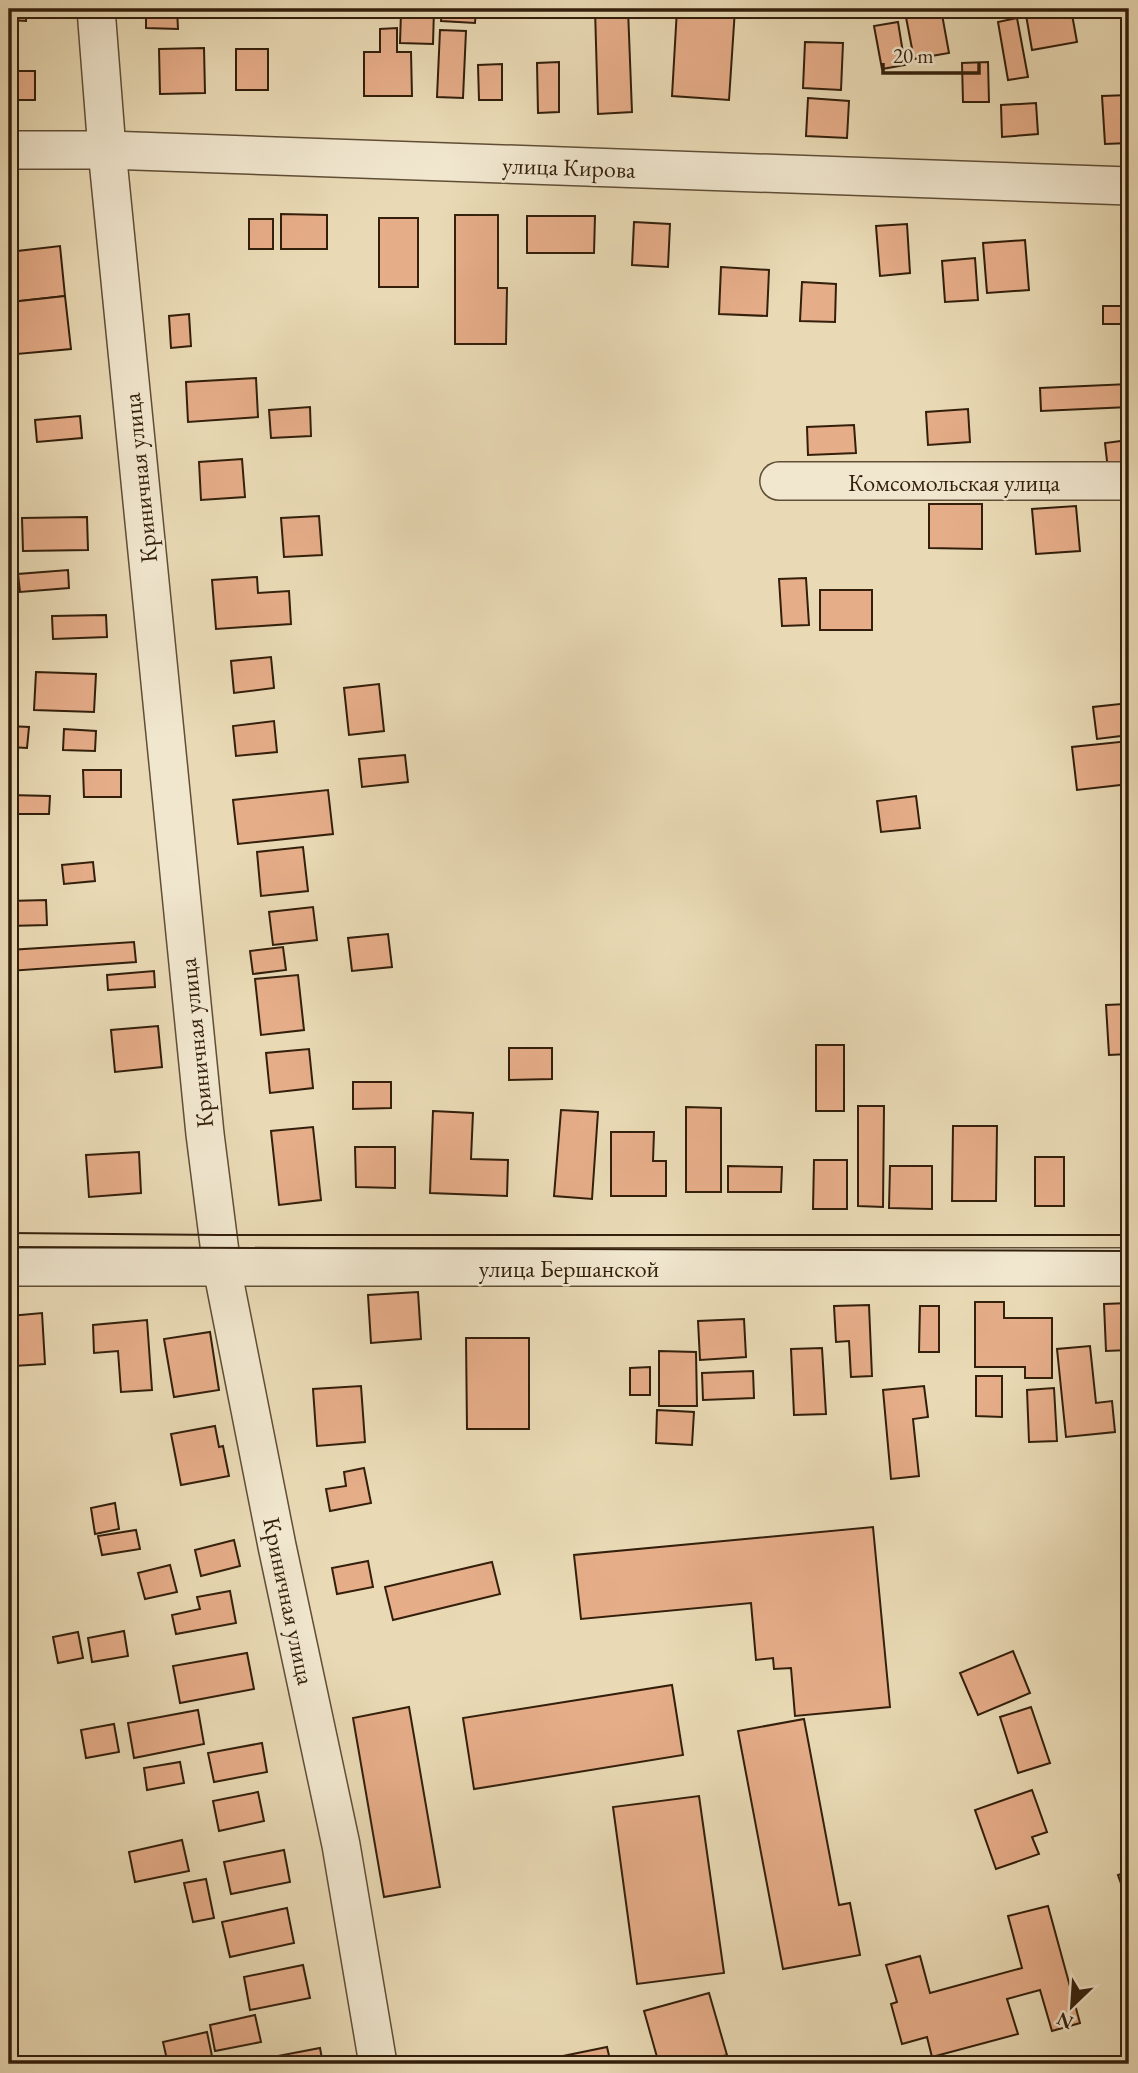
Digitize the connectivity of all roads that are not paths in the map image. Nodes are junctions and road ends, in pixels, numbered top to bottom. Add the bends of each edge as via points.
1 (96, 9) edge
2 (9, 150) edge
3 (107, 150) junction
4 (1129, 186) edge
5 (779, 481) dead end
6 (1129, 481) edge
7 (9, 1267) edge
8 (1129, 1267) edge
9 (222, 1268) junction
10 (378, 2064) edge

1 - 3 street, Криничная улица
2 - 3 street, улица Кирова
3 - 4 street, улица Кирова
3 - 9 street, Криничная улица
5 - 6 street, Комсомольская улица
7 - 9 street, улица Бершанской
8 - 9 street, улица Бершанской
9 - 10 street, Криничная улица via 341,1845

